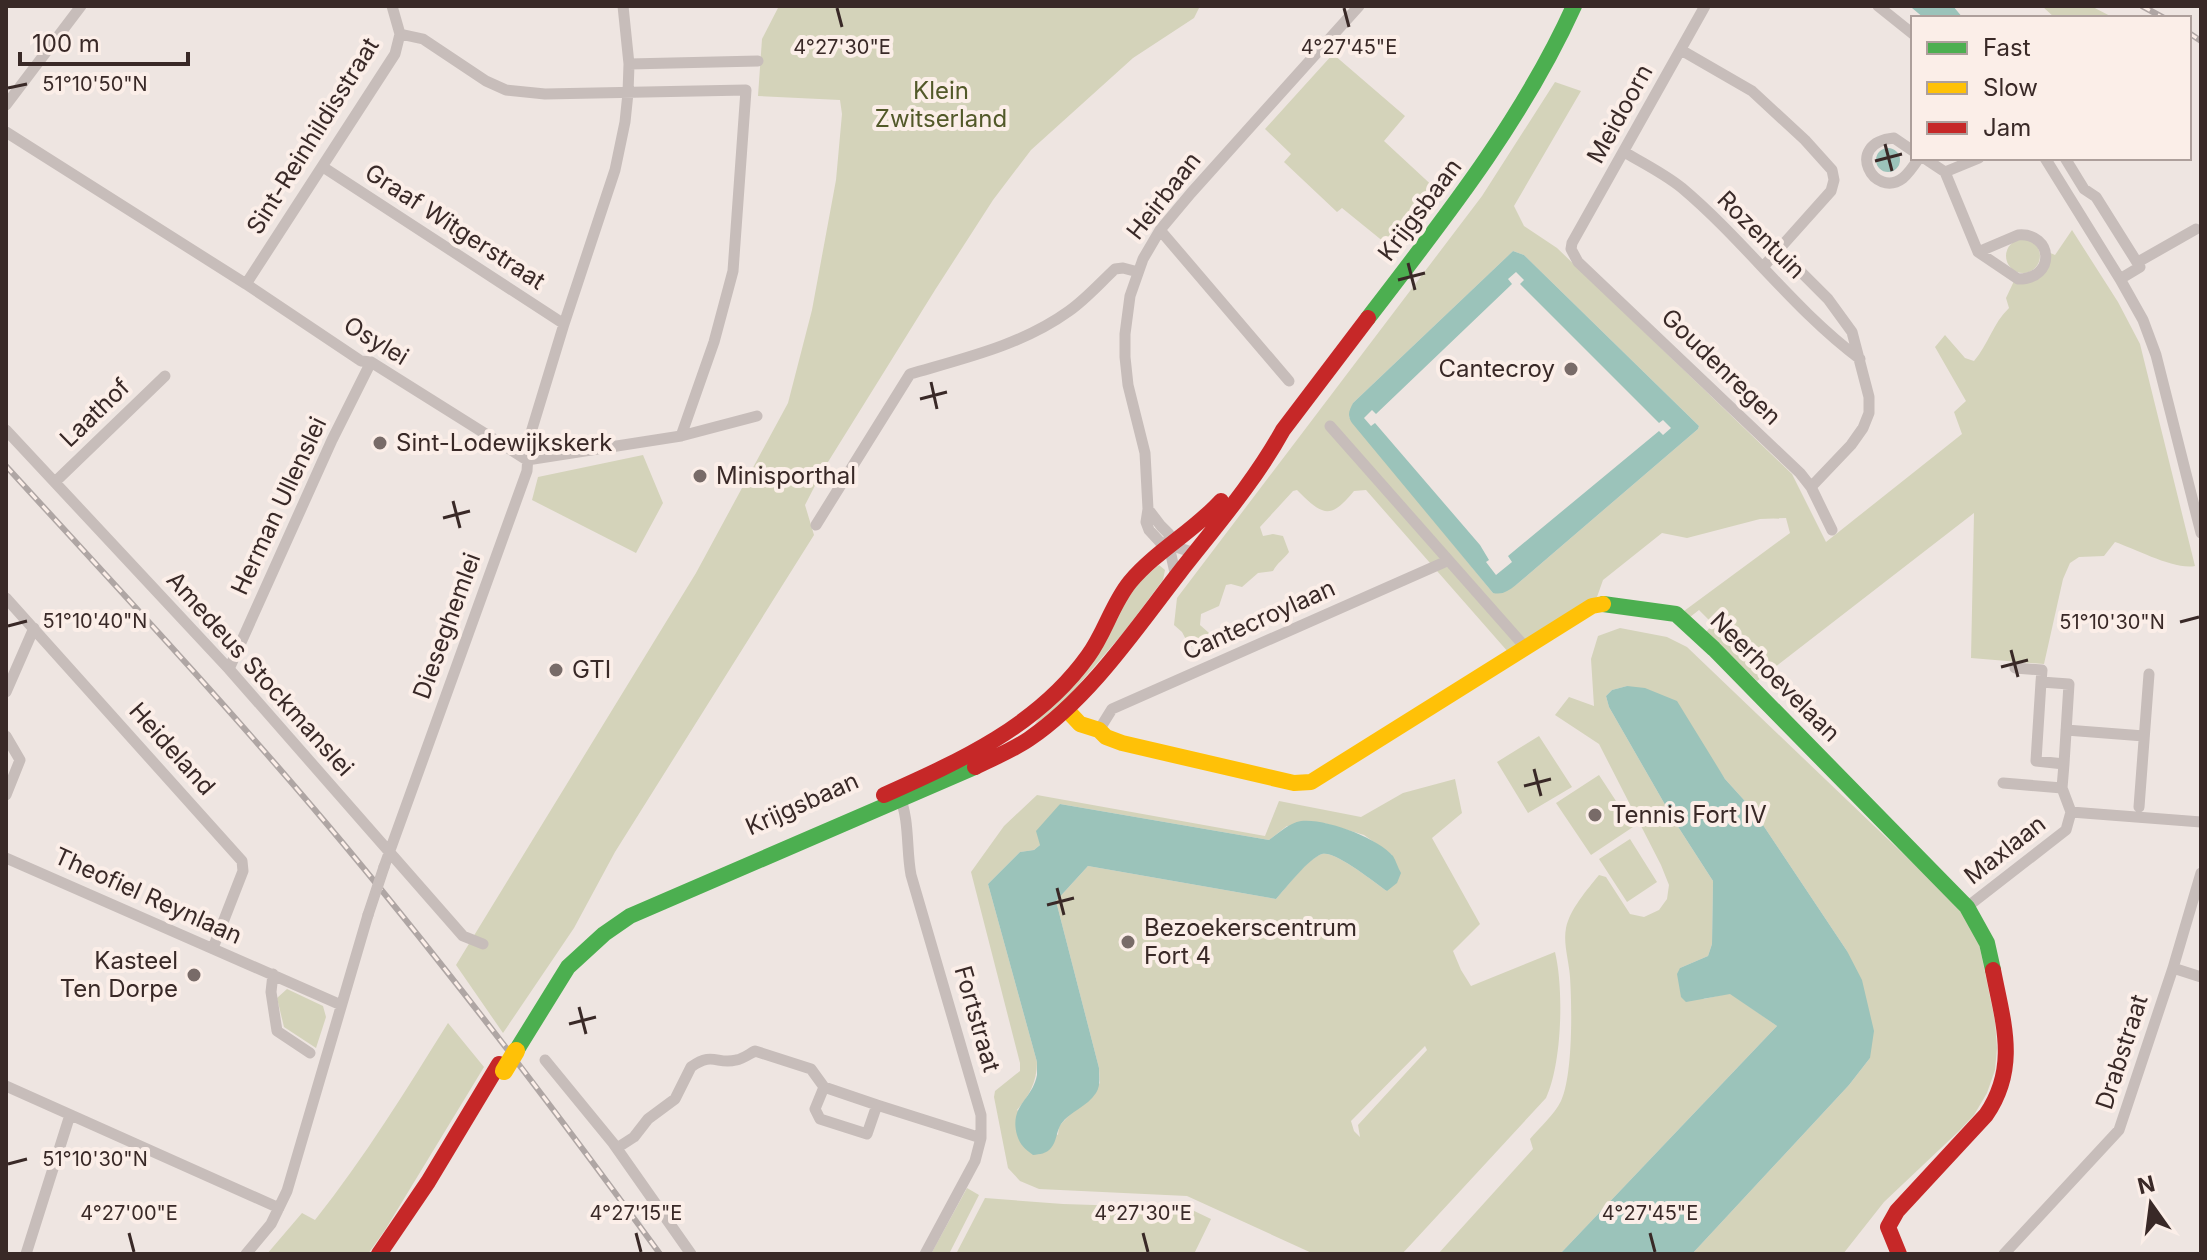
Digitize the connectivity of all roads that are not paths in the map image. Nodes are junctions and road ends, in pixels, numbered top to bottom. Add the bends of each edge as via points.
1 (81, 6) edge
2 (392, 6) edge
3 (623, 6) edge
4 (1359, 6) edge
5 (1574, 6) edge
6 (1705, 6) edge
7 (1878, 6) edge
8 (1911, 32) edge
9 (400, 34) junction
10 (1681, 50) junction
11 (758, 61) dead end
12 (629, 64) junction
13 (628, 93) junction
14 (6, 105) edge
15 (6, 132) edge
16 (1911, 150) edge
17 (1624, 152) junction
18 (1920, 160) edge
19 (1925, 160) edge
20 (1974, 160) edge
21 (2046, 160) edge
22 (2066, 160) edge
23 (323, 167) junction
24 (1945, 172) junction
25 (2101, 206) junction
26 (2082, 218) junction
27 (2196, 229) dead end
28 (1160, 230) junction
29 (1572, 243) joint
30 (1778, 249) junction
31 (1978, 252) junction
32 (2138, 262) junction
33 (1763, 267) junction
34 (1138, 272) junction
35 (2120, 279) junction
36 (246, 284) junction
37 (564, 324) junction
38 (1860, 359) junction
39 (371, 362) junction
40 (165, 376) dead end
41 (1289, 381) dead end
42 (757, 416) dead end
43 (1330, 426) dead end
44 (6, 430) edge
45 (1283, 430) junction
46 (681, 436) junction
47 (527, 460) junction
48 (55, 482) junction
49 (1811, 487) junction
50 (816, 525) dead end
51 (1832, 530) dead end
52 (2201, 533) edge
53 (1169, 546) junction
54 (1195, 553) junction
55 (1447, 561) junction
56 (1176, 577) junction
57 (6, 598) edge
58 (34, 628) junction
59 (1526, 648) junction
60 (2015, 668) dead end
61 (229, 669) junction
62 (2149, 674) dead end
63 (2041, 682) junction
64 (6, 692) edge
65 (1066, 709) junction
66 (1099, 730) junction
67 (2066, 730) junction
68 (6, 736) edge
69 (2144, 736) junction
70 (2064, 764) junction
71 (2003, 783) dead end
72 (2062, 788) junction
73 (899, 794) junction
74 (6, 795) edge
75 (2139, 807) dead end
76 (2071, 812) junction
77 (2201, 822) edge
78 (389, 852) junction
79 (6, 858) edge
80 (2201, 873) edge
81 (1967, 907) junction
82 (483, 944) dead end
83 (213, 948) junction
84 (2173, 968) junction
85 (273, 974) junction
86 (2201, 977) edge
87 (341, 1005) junction
88 (310, 1053) dead end
89 (545, 1060) dead end
90 (501, 1068) junction
91 (6, 1086) edge
92 (824, 1087) junction
93 (877, 1105) junction
94 (70, 1115) junction
95 (981, 1138) junction
96 (617, 1148) junction
97 (279, 1208) junction
98 (26, 1254) edge
99 (246, 1254) edge
100 (379, 1254) edge
101 (392, 1254) edge
102 (691, 1254) edge
103 (925, 1254) edge
104 (1899, 1254) edge
105 (2004, 1254) edge

1 - 14 street
2 - 9 street, Sint-Reinhildisstraat
3 - 12 street, Dieseghemlei
4 - 28 street, Heirbaan
5 - 45 main road, Krijgsbaan via 1533,87 1483,167
6 - 10 street, Meidoorn
7 - 8 street
9 - 13 street via 423,39 506,90
9 - 23 street, Sint-Reinhildisstraat via 395,54
10 - 17 street, Meidoorn
10 - 30 street via 1752,91 1832,170 1831,191
11 - 12 street
12 - 13 street, Dieseghemlei
13 - 37 street, Dieseghemlei via 615,170
13 - 46 street via 746,90 733,271
15 - 36 street, Osylei
16 - 18 street via 1894,138 1874,144 1866,163 1871,175 1892,183
17 - 29 street, Meidoorn
17 - 33 street, Rozentuin via 1680,186
19 - 24 street
20 - 24 street
21 - 26 street
22 - 25 street
23 - 36 street, Sint-Reinhildisstraat
23 - 37 street, Graaf Witgerstraat
24 - 31 street
25 - 26 street
25 - 32 street
26 - 35 street
27 - 32 street
28 - 34 street, Heirbaan
28 - 41 street
29 - 49 street, Goudenregen via 1578,262
30 - 33 street
30 - 38 street, Rozentuin via 1838,311
31 - 31 street via 2018,279 2043,269 2046,255 2039,240 2025,234
32 - 35 street via 2140,267
33 - 38 street, Rozentuin via 1835,341
34 - 50 street via 1115,269 1072,309 1019,340 910,374
34 - 53 street, Heirbaan via 1127,314 1128,385 1145,453 1148,509 1169,534
35 - 52 street via 2156,355
36 - 39 street, Osylei via 361,361
37 - 47 street, Dieseghemlei
38 - 49 street, Rozentuin via 1869,397 1866,421
39 - 47 street, Osylei
39 - 61 street, Herman Ullenslei
40 - 48 street, Laathof
42 - 46 street
43 - 55 street
44 - 48 street, Amedeus Stockmanslei
45 - 53 main road, Krijgsbaan via 1207,518
45 - 54 main road, Krijgsbaan
46 - 47 street
47 - 78 street, Dieseghemlei
48 - 61 street, Amedeus Stockmanslei
49 - 51 street, Goudenregen
53 - 54 street
53 - 56 street, Heirbaan
53 - 73 main road, Krijgsbaan via 1122,592 1090,654 1043,708
54 - 56 main road, Krijgsbaan
55 - 59 street
55 - 66 street, Cantecroylaan via 1112,709
56 - 65 main road, Krijgsbaan
57 - 58 street, Heideland
58 - 64 street
58 - 83 street, Heideland via 242,861 243,871
59 - 66 main road, Neerhoevelaan via 1311,782 1294,783 1122,743
59 - 81 main road, Neerhoevelaan via 1601,604 1676,614
60 - 63 street via 2042,670
61 - 78 street, Amedeus Stockmanslei
62 - 69 street
63 - 67 street via 2069,684
63 - 70 street via 2036,761
65 - 66 main road, Neerhoevelaan via 1080,724
65 - 73 main road, Krijgsbaan via 1008,752
67 - 69 street
67 - 70 street
68 - 74 street via 20,760
69 - 75 street
70 - 72 street
71 - 72 street
72 - 76 street
73 - 90 main road, Krijgsbaan via 644,900 604,922 556,969
73 - 95 street, Fortstraat via 911,875 981,1115
76 - 77 street, Maxlaan
76 - 81 street, Maxlaan via 2066,830
78 - 82 street, Amedeus Stockmanslei via 463,936
78 - 87 street, Dieseghemlei, bridge
79 - 83 street, Theofiel Reynlaan
80 - 84 street, Drabstraat
81 - 104 main road, Neerhoevelaan via 1987,943 2006,1036 2005,1074 1986,1115 1897,1211 1888,1227
83 - 85 street, Theofiel Reynlaan
84 - 86 street
84 - 105 street, Drabstraat via 2119,1130
85 - 87 street, Theofiel Reynlaan
85 - 88 street via 277,1031
87 - 97 street, Dieseghemlei
89 - 96 street
90 - 100 main road, Krijgsbaan
90 - 101 main road, Krijgsbaan
91 - 94 street
92 - 93 street
92 - 93 street via 815,1109 820,1119 867,1134
92 - 96 street via 811,1069 755,1051 736,1060 705,1059 691,1067 675,1099
93 - 95 street
94 - 97 street
94 - 98 street
95 - 103 street, Fortstraat via 975,1161
96 - 102 street
97 - 99 street, Dieseghemlei

